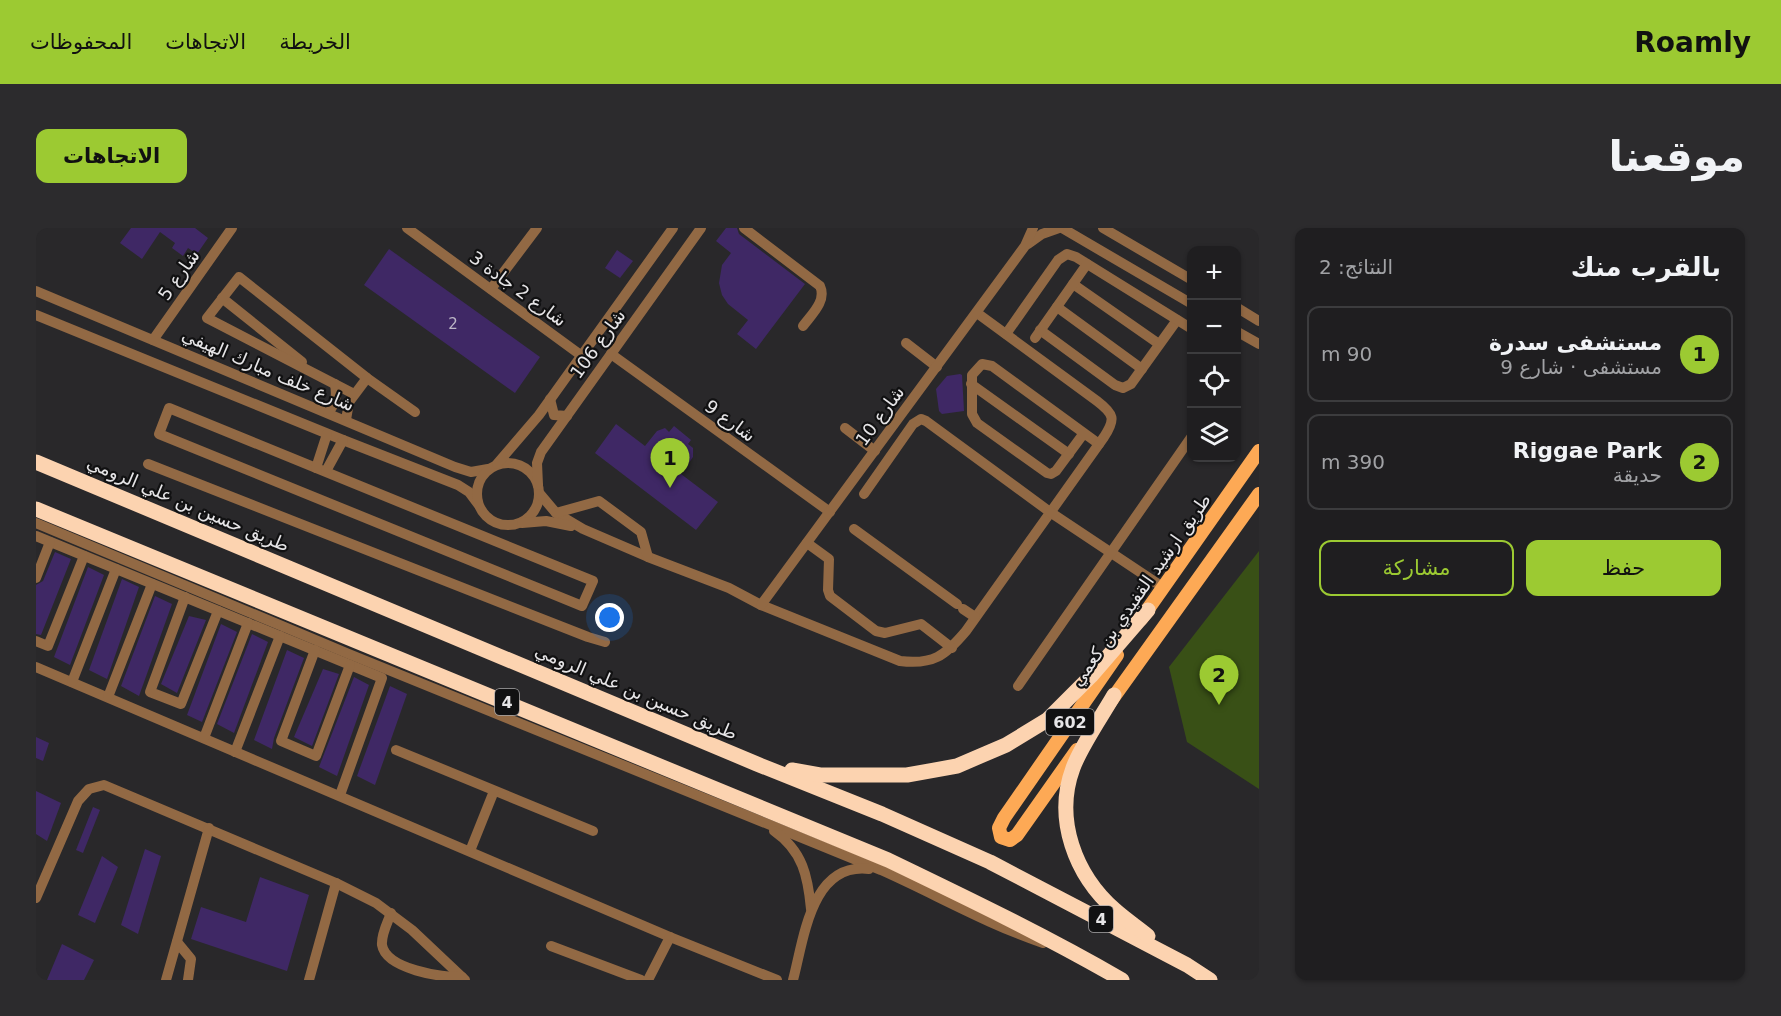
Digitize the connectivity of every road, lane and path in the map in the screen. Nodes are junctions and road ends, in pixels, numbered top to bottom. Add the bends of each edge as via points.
1 (232, 228) edge
2 (406, 228) edge
3 (537, 228) edge
4 (673, 228) edge
5 (701, 228) edge
6 (744, 228) edge
7 (1033, 228) edge
8 (1061, 228) edge
9 (1103, 228) edge
10 (1025, 246) junction
11 (1087, 264) junction
12 (1187, 278) edge
13 (1073, 284) junction
14 (491, 289) junction
15 (36, 291) edge
16 (222, 298) junction
17 (1187, 302) edge
18 (1057, 307) junction
19 (1241, 310) edge
20 (977, 313) junction
21 (36, 315) edge
22 (1177, 320) junction
23 (1259, 321) edge
24 (803, 326) dead end
25 (1187, 326) edge
26 (1006, 334) junction
27 (1241, 334) edge
28 (153, 340) junction
29 (906, 343) dead end
30 (1159, 344) junction
31 (1259, 344) edge
32 (611, 354) junction
33 (582, 356) junction
34 (937, 367) junction
35 (1142, 369) junction
36 (320, 376) junction
37 (367, 378) junction
38 (335, 384) junction
39 (971, 384) junction
40 (354, 394) junction
41 (550, 399) junction
42 (415, 412) dead end
43 (328, 413) junction
44 (567, 416) junction
45 (346, 420) junction
46 (845, 428) dead end
47 (1084, 433) junction
48 (327, 434) junction
49 (343, 440) junction
50 (1187, 442) edge
51 (1099, 444) junction
52 (875, 451) junction
53 (1259, 451) edge
54 (1069, 454) junction
55 (36, 462) edge
56 (148, 464) dead end
57 (493, 467) junction
58 (321, 470) junction
59 (539, 490) junction
60 (864, 494) dead end
61 (1259, 494) edge
62 (478, 504) junction
63 (36, 508) edge
64 (830, 512) junction
65 (1050, 512) junction
66 (556, 513) junction
67 (487, 518) junction
68 (36, 523) edge
69 (513, 525) junction
70 (583, 529) junction
71 (854, 529) dead end
72 (36, 536) edge
73 (491, 539) junction
74 (50, 542) junction
75 (807, 543) junction
76 (1111, 552) junction
77 (84, 556) junction
78 (648, 557) junction
79 (116, 569) junction
80 (36, 578) edge
81 (152, 584) junction
82 (1164, 588) junction
83 (185, 597) junction
84 (761, 605) junction
85 (218, 610) junction
86 (1148, 610) junction
87 (975, 617) junction
88 (249, 623) junction
89 (280, 636) junction
90 (36, 641) edge
91 (605, 642) dead end
92 (952, 648) junction
93 (315, 650) junction
94 (350, 665) junction
95 (36, 667) edge
96 (72, 682) junction
97 (1018, 686) dead end
98 (1114, 695) junction
99 (108, 697) junction
100 (204, 738) junction
101 (396, 750) dead end
102 (235, 752) junction
103 (758, 764) junction
104 (494, 790) junction
105 (340, 795) junction
106 (760, 822) junction
107 (209, 828) junction
108 (593, 831) dead end
109 (470, 851) junction
110 (880, 870) junction
111 (39, 883) edge
112 (336, 883) junction
113 (36, 898) edge
114 (811, 909) junction
115 (391, 913) junction
116 (670, 937) junction
117 (177, 942) junction
118 (551, 946) dead end
119 (1081, 956) junction
120 (1186, 965) junction
121 (464, 978) edge
122 (166, 980) edge
123 (188, 980) edge
124 (309, 980) edge
125 (641, 980) edge
126 (648, 980) edge
127 (777, 980) edge
128 (793, 980) edge
129 (1122, 980) edge
130 (1210, 980) edge

1 - 28 street, شارع 5
2 - 14 street, شارع 2 جادة 3
3 - 14 street
4 - 33 street, شارع 106
5 - 32 street, شارع 106
6 - 24 street via 820,286 821,302
7 - 10 street, شارع 10
8 - 10 street, شارع 10 via 1042,234
8 - 17 street
9 - 12 street
10 - 20 street, شارع 10
11 - 13 street
11 - 22 street
11 - 26 street via 1072,255 1062,256
13 - 18 street
13 - 30 street
14 - 33 street, شارع 2 جادة 3
15 - 28 street, شارع خلف مبارك الهيفي
16 - 36 street
16 - 36 street via 207,318
16 - 37 street via 239,277
18 - 35 street
18 - 35 street via 1037,334 1119,387 1131,384
19 - 23 street
20 - 26 street
20 - 34 street, شارع 10
21 - 48 street, شارع خلف مبارك الهيفي
22 - 25 street
22 - 30 street
26 - 51 street via 1109,410 1111,427
27 - 31 street
28 - 43 street, شارع خلف مبارك الهيفي
29 - 34 street
30 - 35 street
32 - 44 street, شارع 106
32 - 64 street, شارع 9
33 - 41 street, شارع 106
34 - 52 street, شارع 10
36 - 38 street
37 - 40 street
37 - 42 street
38 - 40 street
38 - 43 street via 337,397
39 - 47 street via 978,367 992,366
39 - 54 street
39 - 54 street via 972,414 977,423 1047,473 1056,471
40 - 45 street
41 - 44 street via 554,415
41 - 57 street, شارع 106
43 - 45 street, شارع خلف مبارك الهيفي
44 - 59 street, شارع 106 via 541,452 537,463
45 - 57 street, شارع خلف مبارك الهيفي via 455,467 471,472
46 - 52 street
47 - 51 street
47 - 54 street
48 - 49 street, شارع خلف مبارك الهيفي
48 - 58 street
49 - 58 street
49 - 62 street, شارع خلف مبارك الهيفي via 458,485
50 - 76 street
51 - 65 street
52 - 64 street, شارع 10
53 - 82 main road, طريق ارشيد القفيدي بن كعمي / 602
55 - 103 highway, طريق حسين بن علي الرومي / 4
56 - 91 street
57 - 59 street via 507,462 518,464 534,476
57 - 62 street via 478,485
58 - 73 street
58 - 73 street via 169,408 159,434 582,606 593,580
59 - 66 street
59 - 69 street via 534,512
60 - 65 street via 913,424 921,419
61 - 98 main road, طريق ارشيد القفيدي بن كعمي / 602
62 - 67 street
63 - 119 highway, 4 via 888,860
64 - 75 street, شارع 10
65 - 76 street
65 - 87 street
66 - 70 street
66 - 78 street via 599,501 641,532
67 - 69 street via 497,524
67 - 73 street
68 - 106 street
69 - 70 street via 546,520
69 - 73 street
70 - 78 street
71 - 87 street
72 - 74 street
74 - 77 street
74 - 80 street
75 - 84 street, شارع 10
75 - 92 street via 829,559 830,596 876,631 885,633 921,624
76 - 82 street
76 - 97 street
77 - 79 street
77 - 90 street via 48,646
78 - 84 street via 729,588
79 - 81 street
79 - 96 street
81 - 83 street
81 - 99 street
82 - 86 main road, طريق ارشيد القفيدي بن كعمي / 602
83 - 85 street
83 - 85 street via 150,692 181,704
84 - 92 street via 900,661 918,663 935,659
85 - 88 street
86 - 98 main road, طريق ارشيد القفيدي بن كعمي / 602 via 1004,818 999,828 1001,837 1010,840 1021,830
86 - 103 highway via 1047,720 1006,745 957,766 907,775 867,776 820,775
87 - 92 street
88 - 89 street
88 - 100 street
89 - 93 street
89 - 102 street
93 - 94 street
93 - 94 street via 281,741 316,756
94 - 105 street via 382,678
95 - 96 street
96 - 99 street
98 - 120 highway via 1073,768 1066,802 1066,830 1089,881 1114,909
99 - 100 street
100 - 102 street
101 - 104 street
102 - 105 street
103 - 120 highway, طريق حسين بن علي الرومي / 4 via 990,862
104 - 108 street
104 - 109 street
105 - 109 street
106 - 110 street
106 - 114 street via 783,837 798,856 808,877
107 - 111 street via 104,785 89,789 78,801
107 - 112 street
107 - 117 street
109 - 116 street
110 - 114 street via 859,868 838,874 822,888
110 - 119 street via 1014,933
111 - 113 street
112 - 115 street
112 - 124 street
114 - 128 street
115 - 121 street
115 - 121 street via 382,943 390,957 431,975
116 - 126 street
116 - 127 street
117 - 122 street
117 - 123 street via 191,959
118 - 125 street
119 - 129 highway, 4
120 - 130 highway, طريق حسين بن علي الرومي / 4

